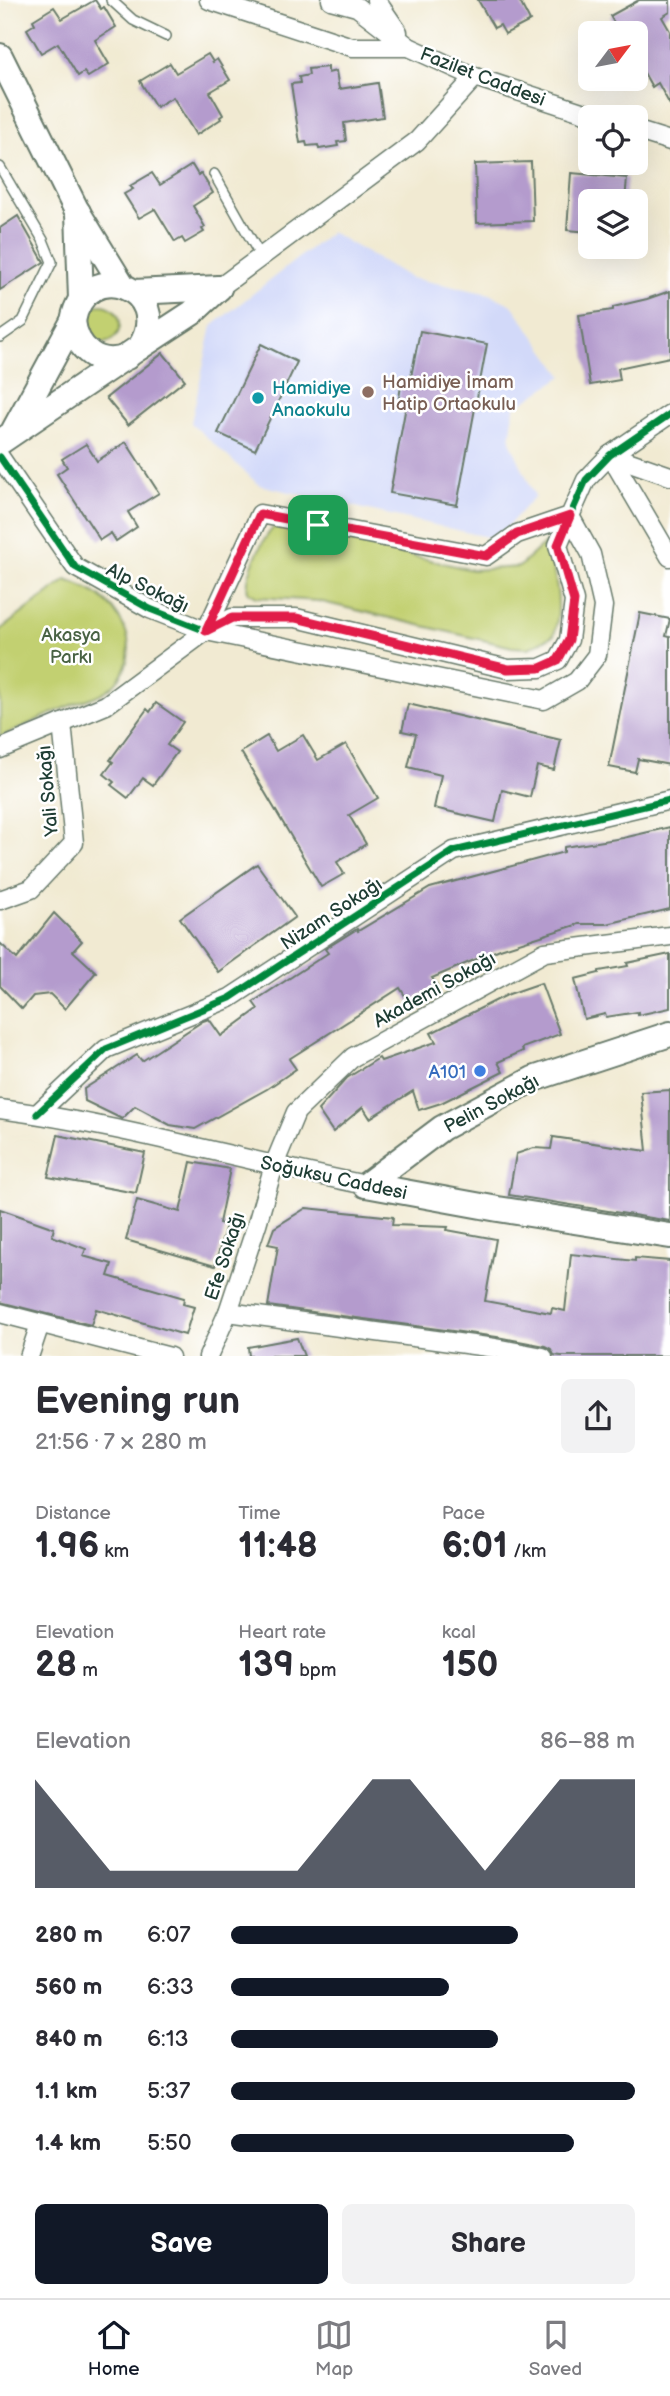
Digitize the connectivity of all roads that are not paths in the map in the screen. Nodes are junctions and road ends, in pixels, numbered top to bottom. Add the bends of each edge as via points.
1 (111, 0) edge
2 (209, 0) edge
3 (331, 0) edge
4 (376, 0) edge
5 (166, 36) dead end
6 (409, 47) junction
7 (0, 56) edge
8 (475, 77) junction
9 (578, 111) edge
10 (648, 134) edge
11 (670, 141) edge
12 (0, 167) edge
13 (214, 174) dead end
14 (78, 211) junction
15 (261, 257) junction
16 (219, 288) junction
17 (129, 289) junction
18 (77, 310) junction
19 (0, 337) edge
20 (136, 351) junction
21 (670, 414) edge
22 (7, 436) edge
23 (610, 455) junction
24 (0, 457) edge
25 (670, 476) edge
26 (570, 516) junction
27 (670, 557) edge
28 (206, 631) junction
29 (62, 723) junction
30 (0, 749) edge
31 (670, 800) edge
32 (0, 900) edge
33 (670, 936) edge
34 (670, 1034) edge
35 (0, 1109) edge
36 (37, 1114) junction
37 (274, 1166) junction
38 (366, 1185) junction
39 (670, 1236) edge
40 (228, 1312) junction
41 (0, 1313) edge
42 (40, 1324) junction
43 (29, 1356) edge
44 (170, 1356) edge
45 (208, 1356) edge
46 (543, 1356) edge

1 - 5 lane via 133,20
2 - 6 street via 352,47
3 - 6 street via 357,7
4 - 6 street
6 - 8 street, Fazilet Caddesi
7 - 14 street
8 - 9 street, Fazilet Caddesi
8 - 15 street via 417,141
10 - 11 street
12 - 19 lane via 52,262 23,321
13 - 15 lane
14 - 17 street
14 - 18 street
15 - 16 street
16 - 17 street
16 - 20 street via 192,313
17 - 18 street via 100,285 89,291
17 - 20 street via 143,300 148,312 147,337
18 - 20 street via 74,333 87,352 108,360
18 - 22 street
20 - 22 street
21 - 23 street
23 - 25 street
23 - 26 street via 586,480
23 - 27 street
24 - 28 street, Alp Sokağı via 75,567 150,609
26 - 28 street, Alp Sokağı via 517,534 486,556 260,514
26 - 28 street via 558,545 574,601 569,640 558,660 540,668 508,669 296,618 232,618
26 - 28 street via 591,554 603,606 597,655 577,681 544,700
28 - 29 street via 106,705
29 - 30 street
29 - 32 street, Yali Sokağı via 74,843 31,889
31 - 36 street, Nizam Sokağı via 454,851 230,998 106,1049
33 - 37 street, Akademi Sokağı via 545,952 353,1058 296,1112
34 - 38 street, Pelin Sokağı via 533,1079 442,1128
35 - 36 street, Soğuksu Caddesi
36 - 37 street, Soğuksu Caddesi
37 - 38 street, Soğuksu Caddesi
37 - 40 street, Efe Sokağı
38 - 39 street, Soğuksu Caddesi
40 - 45 street, Efe Sokağı
40 - 46 street
41 - 42 street
42 - 43 street
42 - 44 street

